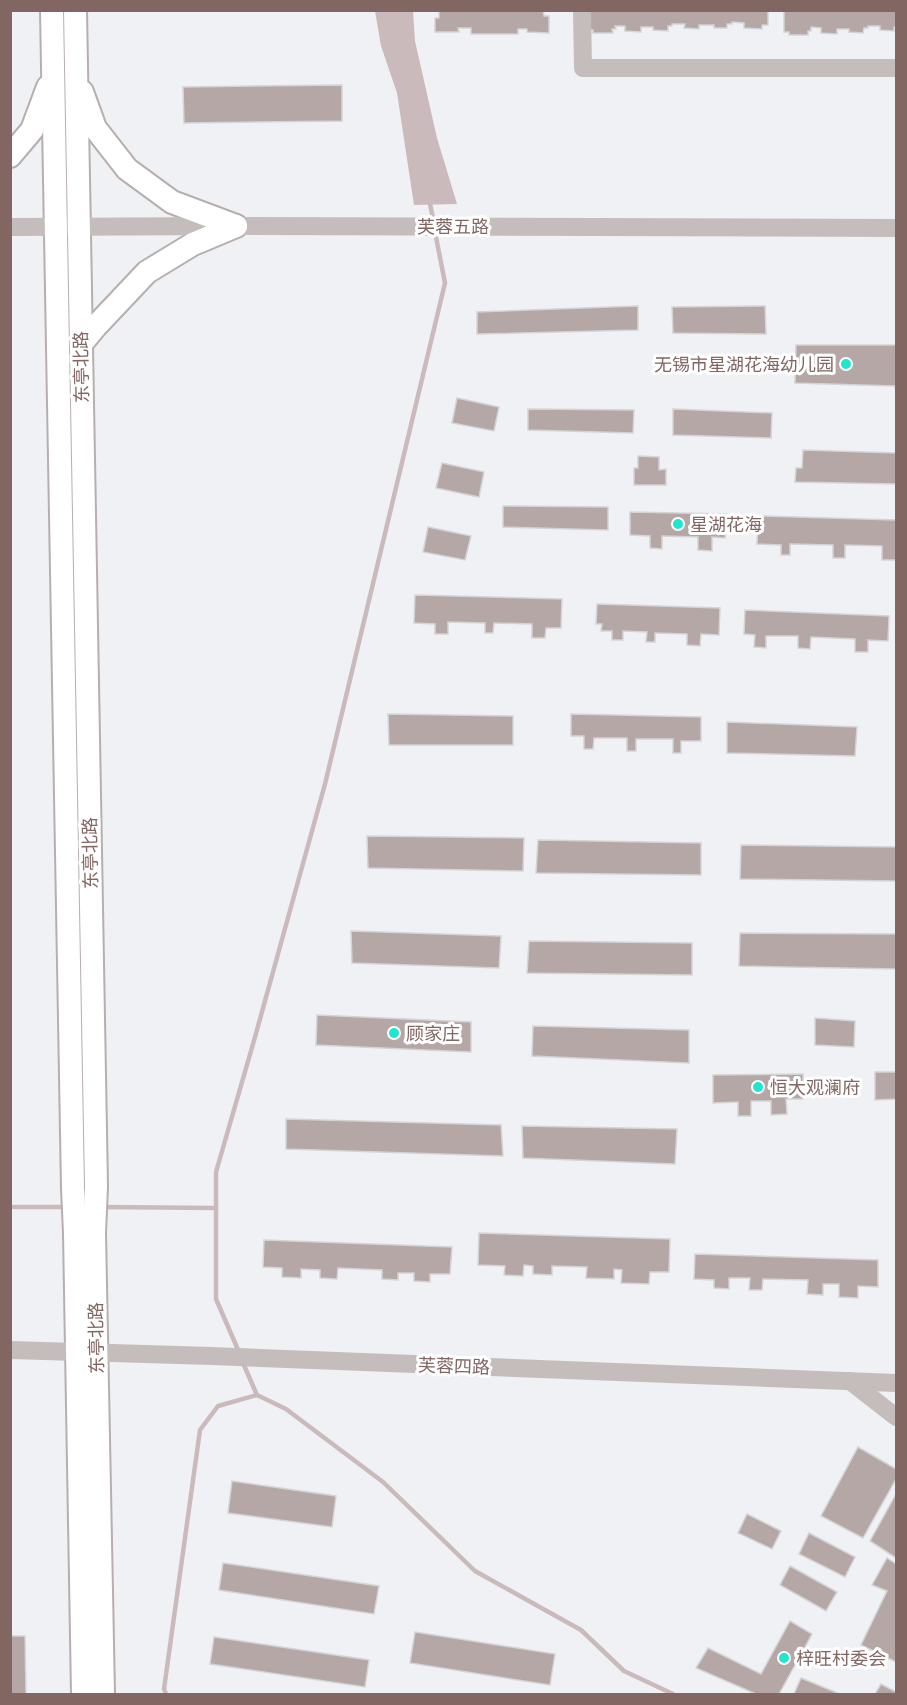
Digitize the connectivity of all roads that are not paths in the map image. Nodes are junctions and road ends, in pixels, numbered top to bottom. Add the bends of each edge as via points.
1 (52, 10) edge
2 (75, 10) edge
3 (582, 10) edge
4 (897, 68) edge
5 (76, 74) junction
6 (53, 75) junction
7 (10, 156) edge
8 (56, 226) junction
9 (78, 226) junction
10 (236, 226) junction
11 (10, 227) edge
12 (897, 228) edge
13 (81, 345) junction
14 (84, 1233) junction
15 (10, 1350) edge
16 (87, 1352) junction
17 (850, 1381) junction
18 (897, 1383) edge
19 (897, 1417) edge
20 (83, 1695) edge
21 (103, 1695) edge

1 - 6 main road, 东亭北路
2 - 5 main road, 东亭北路
3 - 4 street via 583,68
5 - 9 main road, 东亭北路
5 - 10 main road via 95,128 127,169 172,202
6 - 7 main road via 32,130
6 - 8 main road, 东亭北路
8 - 9 street, 芙蓉五路
8 - 11 street, 芙蓉五路
8 - 14 main road, 东亭北路 via 73,1188
9 - 10 street, 芙蓉五路
9 - 13 main road, 东亭北路
10 - 12 street, 芙蓉五路
10 - 13 main road via 193,244 147,272
13 - 14 main road, 东亭北路 via 96,1187
14 - 16 main road, 东亭北路
15 - 16 street, 芙蓉四路
16 - 17 street, 芙蓉四路
16 - 20 main road, 东亭北路
16 - 21 main road, 东亭北路
17 - 18 street, 芙蓉四路
17 - 19 street

